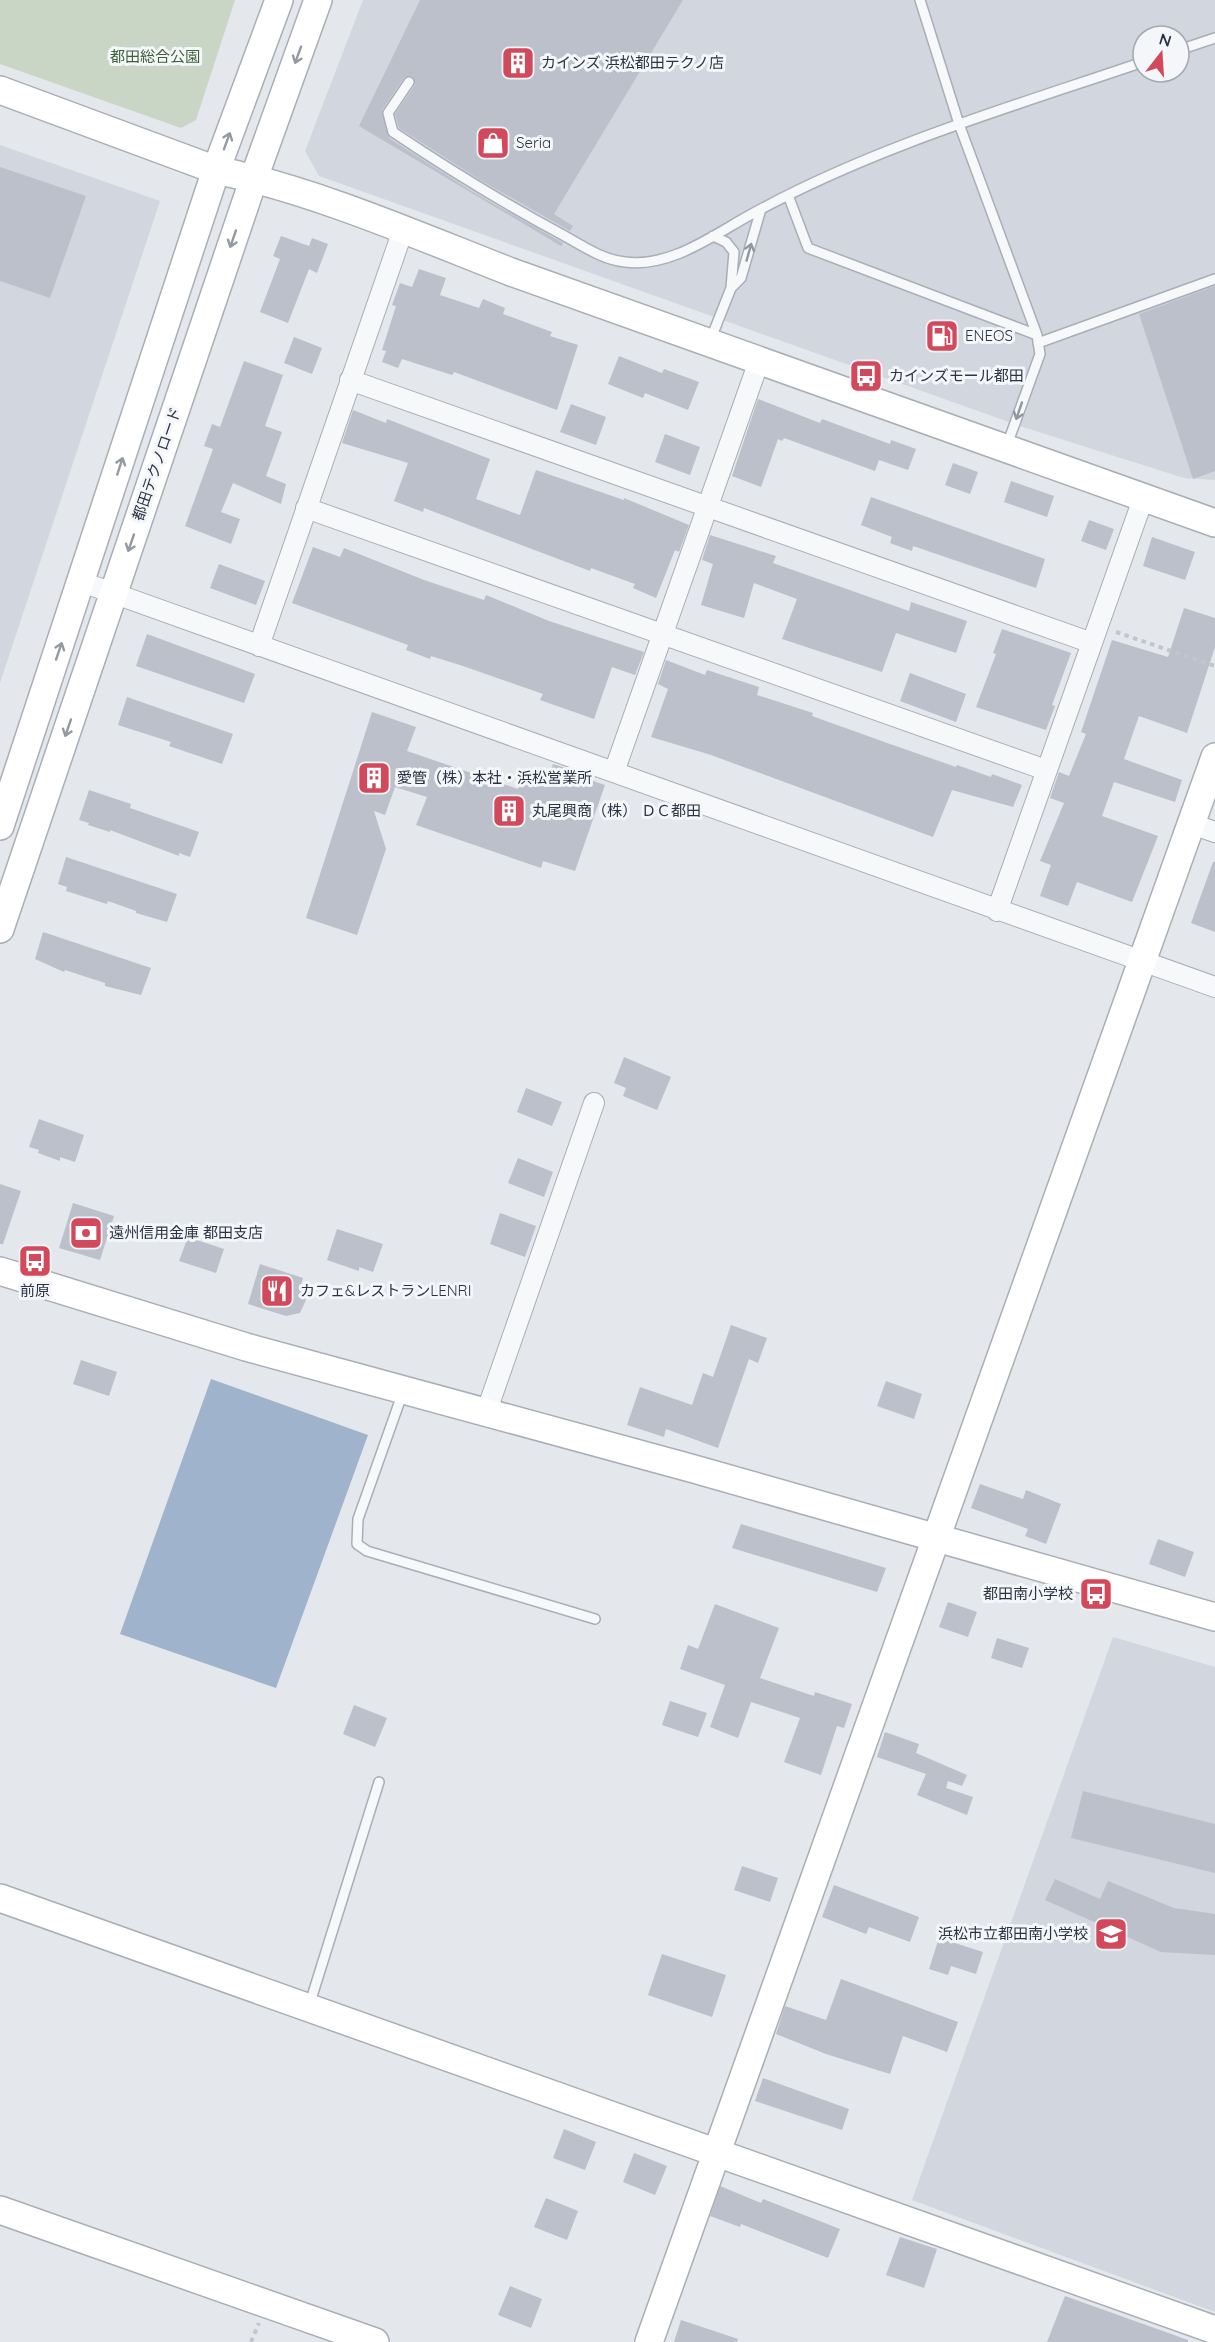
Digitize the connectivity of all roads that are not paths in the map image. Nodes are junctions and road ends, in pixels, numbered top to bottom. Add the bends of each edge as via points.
1 (279, 0) edge
2 (318, 0) edge
3 (920, 0) edge
4 (1215, 38) edge
5 (1191, 46) edge
6 (1131, 66) edge
7 (409, 82) dead end
8 (0, 90) edge
9 (959, 124) junction
10 (216, 170) junction
11 (254, 178) junction
12 (788, 195) junction
13 (761, 209) junction
14 (403, 230) junction
15 (713, 236) junction
16 (1215, 279) edge
17 (731, 288) junction
18 (1038, 339) junction
19 (709, 343) junction
20 (759, 361) junction
21 (350, 380) junction
22 (1005, 450) junction
23 (1143, 498) junction
24 (306, 508) junction
25 (708, 508) junction
26 (1215, 524) edge
27 (82, 582) junction
28 (114, 594) junction
29 (662, 635) junction
30 (1095, 635) junction
31 (259, 646) junction
32 (1215, 757) edge
33 (1046, 770) junction
34 (614, 772) junction
35 (0, 826) edge
36 (1203, 828) edge
37 (997, 911) junction
38 (0, 929) edge
39 (1144, 961) junction
40 (1215, 987) edge
41 (594, 1103) dead end
42 (0, 1271) edge
43 (403, 1390) junction
44 (486, 1413) junction
45 (935, 1538) junction
46 (1215, 1617) edge
47 (595, 1619) dead end
48 (379, 1782) dead end
49 (0, 1898) edge
50 (308, 2008) junction
51 (715, 2153) junction
52 (0, 2210) edge
53 (1215, 2330) edge
54 (375, 2342) edge
55 (649, 2342) edge

10 -> 1 street
2 -> 11 street, 都田テクノロード
3 - 9 lane
4 - 5 lane
6 - 9 lane
7 - 15 lane via 388,113 393,132 522,213 604,257 623,262 657,262
8 - 10 street
9 - 12 lane
9 - 18 lane
10 - 11 street
27 -> 10 street
11 - 14 street
11 -> 28 street, 都田テクノロード
12 - 13 lane
12 - 18 lane via 808,248
13 - 15 lane
17 -> 13 lane via 741,278
14 - 19 street
14 - 21 street
15 - 17 lane via 726,242 734,252
16 - 18 lane
17 - 19 lane
18 -> 22 lane via 1040,354
19 - 20 street
20 - 22 street
20 - 25 street
21 - 24 street
21 - 25 street
22 - 23 street
23 - 26 street
23 - 30 street
24 - 29 street
24 - 31 street
25 - 29 street
25 - 30 street
27 - 28 street
35 -> 27 street
28 - 31 street
28 -> 38 street, 都田テクノロード
29 - 33 street
29 - 34 street
30 - 33 street
31 - 34 street
32 - 36 street
33 - 37 street
34 - 37 street
36 - 39 street
37 - 39 street
39 - 40 street
39 - 45 street
41 - 44 street
42 - 43 street via 246,1347
43 - 44 street
43 - 47 lane via 358,1520 357,1544 367,1551
44 - 45 street
45 - 46 street
45 - 51 street
48 - 50 lane
49 - 50 street
50 - 51 street
51 - 53 street
51 - 55 street
52 - 54 street

